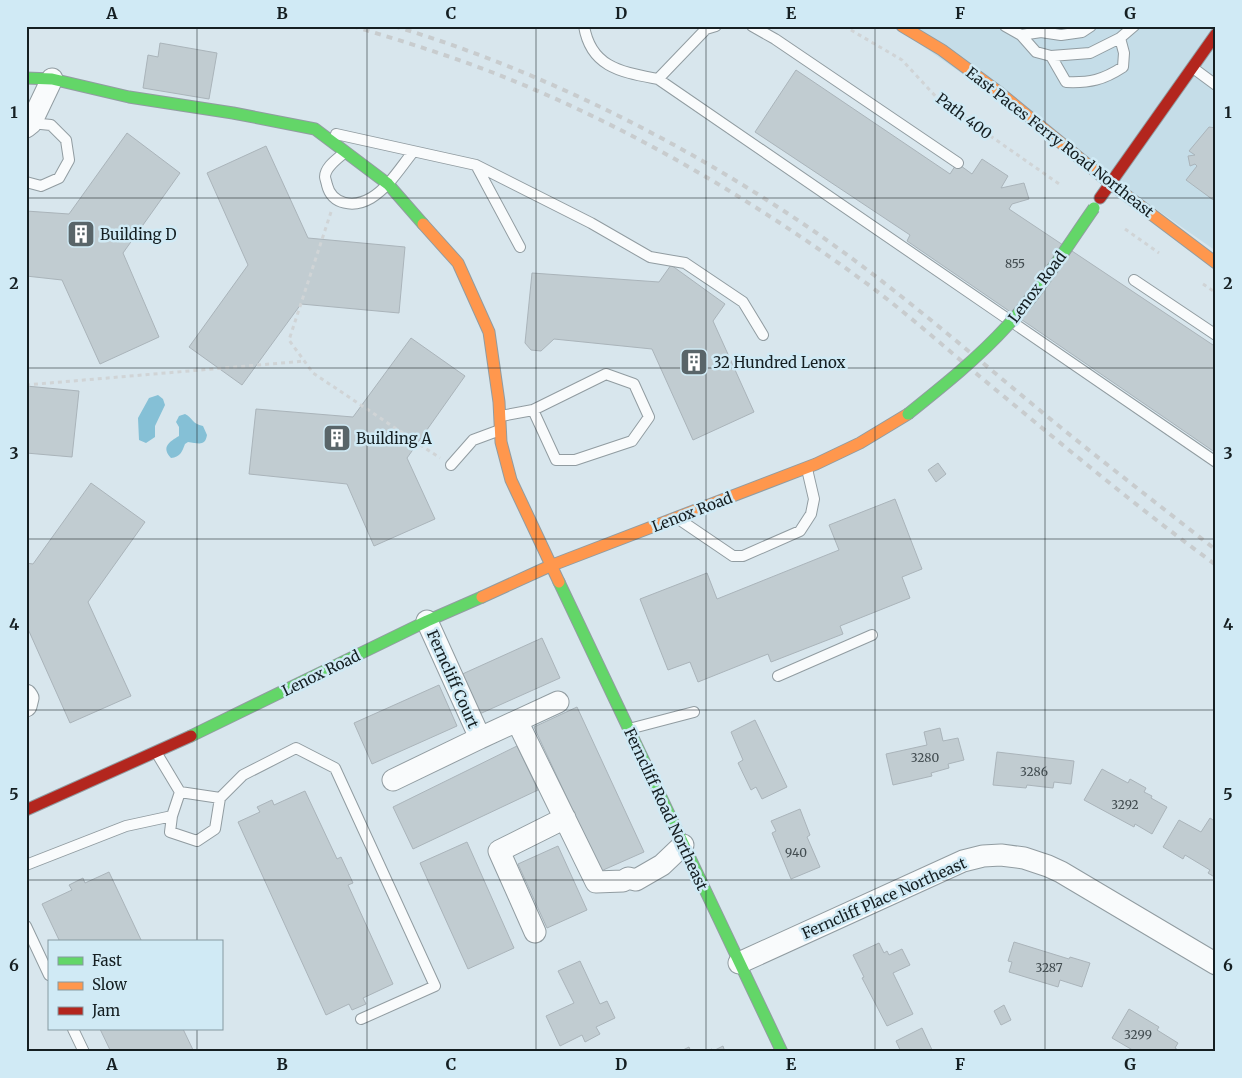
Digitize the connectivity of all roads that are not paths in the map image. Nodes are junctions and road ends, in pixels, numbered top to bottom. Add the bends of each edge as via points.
1 (584, 26) edge
2 (716, 26) edge
3 (752, 26) edge
4 (902, 26) edge
5 (1005, 26) edge
6 (1091, 26) edge
7 (1134, 26) edge
8 (1216, 34) edge
9 (1022, 35) junction
10 (1120, 38) junction
11 (1051, 56) junction
12 (1192, 67) junction
13 (26, 78) edge
14 (52, 79) junction
15 (658, 79) junction
16 (1216, 85) edge
17 (28, 125) edge
18 (315, 129) junction
19 (345, 152) junction
20 (413, 152) junction
21 (958, 162) dead end
22 (476, 165) junction
23 (26, 182) edge
24 (1110, 183) junction
25 (388, 184) junction
26 (520, 247) dead end
27 (1216, 263) edge
28 (1134, 280) dead end
29 (763, 335) dead end
30 (1216, 335) edge
31 (533, 410) junction
32 (500, 417) junction
33 (501, 430) junction
34 (1216, 462) edge
35 (452, 465) road end
36 (807, 468) junction
37 (677, 518) junction
38 (550, 566) junction
39 (427, 620) junction
40 (872, 635) dead end
41 (778, 676) dead end
42 (26, 695) edge
43 (558, 702) dead end
44 (26, 706) edge
45 (694, 712) dead end
46 (517, 721) junction
47 (628, 730) junction
48 (480, 738) junction
49 (156, 752) junction
50 (393, 780) dead end
51 (180, 792) junction
52 (220, 798) junction
53 (26, 810) edge
54 (172, 816) junction
55 (565, 818) junction
56 (679, 838) junction
57 (26, 865) edge
58 (26, 926) edge
59 (535, 932) dead end
60 (739, 963) junction
61 (1216, 964) edge
62 (48, 973) edge
63 (361, 1019) dead end
64 (73, 1030) edge
65 (84, 1052) edge
66 (782, 1052) edge

1 - 15 lane via 591,48 602,62 631,74
2 - 15 lane via 706,29
3 - 21 lane
4 - 24 street, East Paces Ferry Road Northeast via 942,50 1000,93
5 - 9 lane
6 - 9 lane via 1082,32 1061,35 1042,32
7 - 10 lane
8 - 12 street, Lenox Road
9 - 11 lane via 1036,52
10 - 11 lane via 1090,53
10 - 11 lane via 1124,52 1123,67 1107,77 1085,83 1066,82
12 - 16 lane
12 - 24 street, Lenox Road
13 - 14 street
14 - 17 street
14 - 18 street via 130,97
15 - 34 lane
17 - 23 lane via 51,125 66,140 69,160 59,178 40,186
18 - 19 street, Ferncliff Road Northeast
18 - 20 lane
19 - 25 street, Ferncliff Road Northeast
19 - 25 lane via 328,169 325,177 335,199 354,204 370,199
20 - 22 lane
20 - 25 lane
22 - 26 lane
22 - 29 lane via 650,257 686,263 743,302
24 - 27 street, East Paces Ferry Road Northeast
24 - 36 street, Lenox Road, bridge via 1040,286 1008,325 961,373 908,414 860,443
25 - 32 street, Ferncliff Road Northeast via 458,263 489,332
28 - 30 lane
31 - 31 lane via 606,374 634,384 648,417 632,442 575,460 556,460
31 - 32 lane
32 - 33 street, Ferncliff Road Northeast
33 - 35 lane via 473,440
33 - 38 street, Ferncliff Road Northeast via 511,480
36 - 37 street, Lenox Road
36 - 37 lane via 814,499 811,514 800,531 744,556 733,556
37 - 38 street, Lenox Road
38 - 39 street, Lenox Road
38 - 47 street, Ferncliff Road Northeast
39 - 48 street, Ferncliff Court
39 - 49 street, Lenox Road
40 - 41 lane
42 - 44 street
43 - 46 street, Ferncliff Court
45 - 47 lane
46 - 48 street, Ferncliff Court
46 - 55 street
47 - 56 street, Ferncliff Road Northeast
48 - 50 street, Ferncliff Court
49 - 51 lane
49 - 53 street, Lenox Road
51 - 52 lane
51 - 54 lane
52 - 54 lane via 215,829 197,841 170,832
52 - 63 lane via 244,775 296,748 335,768 434,986
54 - 57 lane via 126,826
55 - 56 street via 596,882 623,881 631,870 652,860
55 - 59 street via 499,851
56 - 60 street, Ferncliff Road Northeast
58 - 62 lane
60 - 61 street, Ferncliff Place Northeast via 962,861 1002,855 1024,858 1061,872
60 - 66 street, Ferncliff Road Northeast
64 - 65 lane

